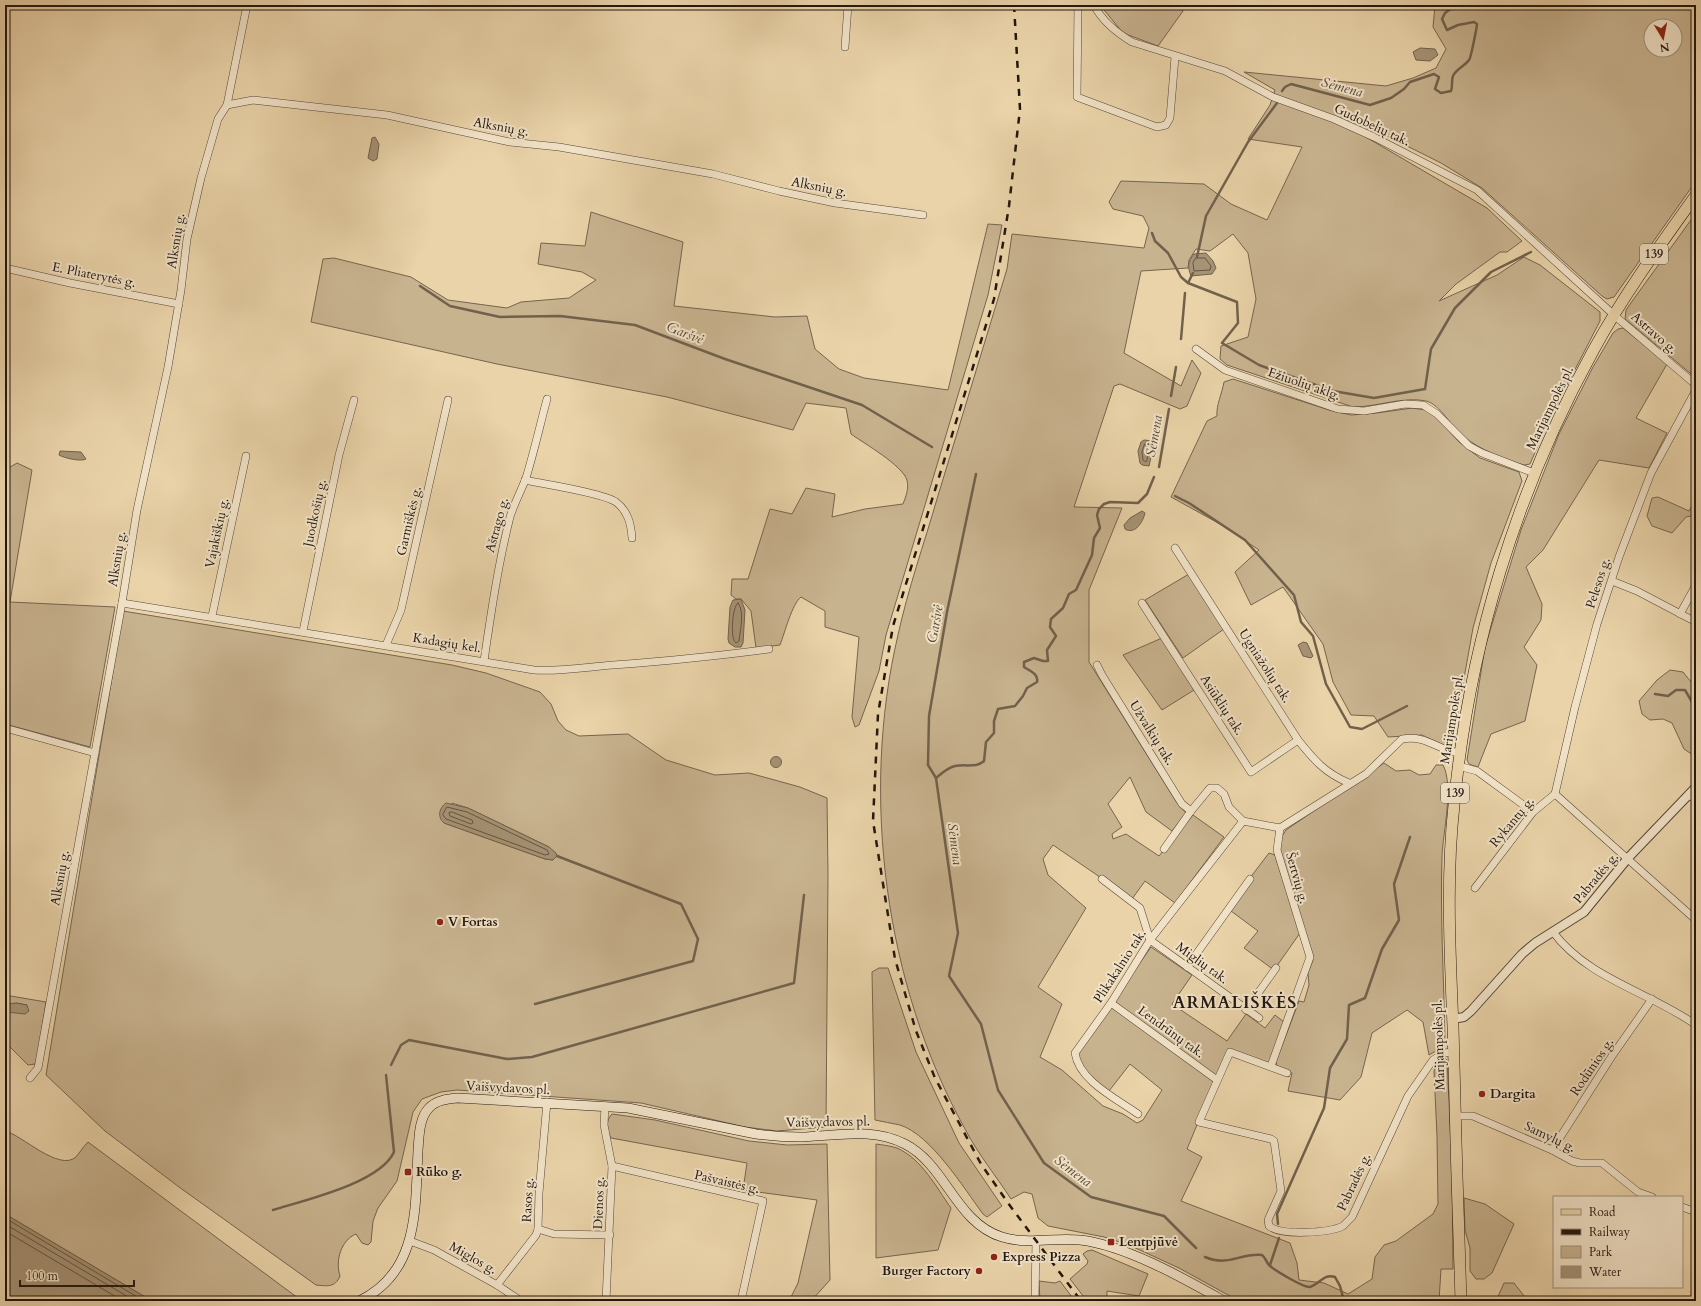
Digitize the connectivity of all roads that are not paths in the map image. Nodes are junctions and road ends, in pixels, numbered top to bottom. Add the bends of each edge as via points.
1 (247, 5) edge
2 (848, 5) edge
3 (1078, 5) edge
4 (1094, 5) edge
5 (845, 47) dead end
6 (1175, 57) junction
7 (227, 105) junction
8 (1696, 195) edge
9 (923, 215) dead end
10 (5, 268) edge
11 (179, 304) junction
12 (1614, 315) junction
13 (1196, 349) dead end
14 (1696, 385) edge
15 (1696, 390) edge
16 (547, 399) dead end
17 (354, 400) dead end
18 (448, 400) dead end
19 (246, 456) dead end
20 (1534, 473) junction
21 (525, 480) junction
22 (632, 538) dead end
23 (1175, 548) dead end
24 (1612, 581) junction
25 (1696, 585) edge
26 (122, 603) junction
27 (1142, 603) dead end
28 (1680, 614) junction
29 (212, 616) junction
30 (1696, 622) edge
31 (303, 631) junction
32 (386, 645) junction
33 (769, 649) dead end
34 (484, 661) junction
35 (1097, 665) dead end
36 (5, 728) edge
37 (1298, 740) junction
38 (94, 753) junction
39 (1460, 753) junction
40 (1458, 766) junction
41 (1349, 783) junction
42 (1696, 787) edge
43 (1555, 794) junction
44 (1689, 794) junction
45 (1696, 801) edge
46 (1191, 811) junction
47 (1533, 812) junction
48 (1243, 821) junction
49 (1280, 828) junction
50 (1164, 849) dead end
51 (1628, 858) junction
52 (1102, 879) dead end
53 (1250, 879) dead end
54 (1475, 888) dead end
55 (1696, 920) edge
56 (1553, 932) junction
57 (1150, 940) junction
58 (1188, 967) junction
59 (1276, 968) dead end
60 (1652, 999) junction
61 (1111, 1003) junction
62 (1246, 1010) junction
63 (1259, 1018) dead end
64 (1452, 1019) junction
65 (1696, 1025) edge
66 (1453, 1052) junction
67 (1271, 1066) junction
68 (1287, 1073) dead end
69 (30, 1078) dead end
70 (1217, 1080) junction
71 (547, 1102) junction
72 (605, 1106) junction
73 (1138, 1114) dead end
74 (1455, 1116) junction
75 (1552, 1150) junction
76 (612, 1166) junction
77 (1649, 1196) edge
78 (1683, 1208) edge
79 (1696, 1212) edge
80 (538, 1229) junction
81 (610, 1235) junction
82 (1036, 1240) junction
83 (410, 1241) junction
84 (497, 1285) junction
85 (359, 1301) edge
86 (521, 1301) edge
87 (606, 1301) edge
88 (741, 1301) edge
89 (1035, 1301) edge
90 (1224, 1301) edge
91 (1461, 1301) edge

1 - 7 street
2 - 5 street
3 - 6 street via 1077,97 1157,127 1166,125 1170,118
4 - 6 street, Gudobelių tak. via 1105,21 1125,38
6 - 12 street, Gudobelių tak. via 1225,71 1273,97 1334,119 1477,190
7 - 9 street, Alksnių g. via 253,100 387,115 510,142 559,147 713,174 779,192 835,203
7 - 11 street, Alksnių g. via 218,119 200,178 187,239
8 - 12 main road, Marijampolės pl. / 139
10 - 11 street, E. Pliaterytės g.
11 - 26 street, Alksnių g. via 137,510
12 - 14 street, Astravo g.
12 - 20 main road, Marijampolės pl. / 139 via 1584,368
13 - 20 street, Ežiuolių aklg. via 1225,370 1338,409 1364,411 1405,404 1423,405 1437,414 1482,454
15 - 24 street, Pelesos g. via 1651,473
16 - 21 street, Aštrago g.
17 - 31 street, Juodkošių g. via 339,455
18 - 32 street, Garmiškės g. via 401,610
19 - 29 street, Vajakiškių g.
20 - 39 main road, Marijampolės pl. / 139 via 1506,552 1484,629
21 - 22 street via 598,495 616,502 631,523
21 - 34 street, Aštrago g. via 510,515 500,557
23 - 37 street, Ugniažolių tak.
24 - 28 street
24 - 43 street, Pelesos g. via 1597,624
25 - 28 street
26 - 29 street, Kadagių kel.
26 - 38 street, Alksnių g.
27 - 37 street, Asiūklių tak. via 1251,772
28 - 30 street
29 - 31 street, Kadagių kel.
31 - 32 street, Kadagių kel.
32 - 34 street, Kadagių kel.
33 - 34 street, Kadagių kel. via 551,670 526,669
35 - 46 street, Užvalkių tak. via 1182,804
36 - 38 street
37 - 41 street, Ugniažolių tak. via 1316,762 1332,776
38 - 69 street, Alksnių g. via 38,1068
39 - 40 main road, Marijampolės pl. / 139
39 - 41 street via 1423,739 1402,740 1366,774
40 - 47 street via 1477,771
40 - 64 main road, Marijampolės pl. / 139 via 1451,850
41 - 49 street
42 - 44 street, Pabradės g.
43 - 47 street, Rykantų g.
43 - 51 street
44 - 45 street
44 - 51 street, Pabradės g.
46 - 48 street via 1210,788 1217,788 1224,794 1229,807
46 - 50 street
47 - 54 street, Rykantų g.
48 - 49 street
48 - 57 street, Plikakalnio tak.
49 - 67 street, Šertvių g. via 1277,850 1310,957
51 - 55 street
51 - 56 street, Pabradės g. via 1584,912
52 - 57 street via 1140,908
53 - 58 street
56 - 60 street via 1566,949 1582,962
56 - 64 street, Pabradės g. via 1518,957 1471,1011 1464,1017
57 - 58 street, Miglių tak.
57 - 61 street, Plikakalnio tak.
58 - 62 street, Miglių tak.
59 - 62 street
60 - 65 street
60 - 75 street, Rodūnios g.
61 - 70 street, Lendrūnų tak.
61 - 73 street, Plikakalnio tak. via 1075,1053 1076,1062 1088,1079
62 - 63 street, Miglių tak.
64 - 66 main road, Marijampolės pl. / 139
66 - 70 street, Pabradės g. via 1444,1053 1433,1060 1414,1086 1399,1112 1352,1217 1342,1226 1331,1230 1298,1232 1273,1229 1269,1226 1268,1220 1281,1191 1274,1141 1198,1122
66 - 74 main road, Marijampolės pl. / 139
67 - 68 street
67 - 70 street via 1230,1052
71 - 72 main road, Vaišvydavos pl.
71 - 80 street, Rasos g.
71 - 83 main road, Vaišvydavos pl. via 458,1098 447,1099 430,1106 423,1118 418,1138 415,1216
72 - 76 street, Dienos g. via 604,1126
72 - 82 main road, Vaišvydavos pl. via 656,1113 756,1134 801,1137 864,1133 893,1138 924,1158 968,1214 985,1229 1011,1240
74 - 75 street, Samylų g. via 1473,1116
74 - 91 main road, Marijampolės pl. / 139
75 - 77 street, Samylų g. via 1580,1163 1602,1163 1638,1192
76 - 81 street, Dienos g.
76 - 88 street, Pašvaistės g. via 763,1201
78 - 79 street
80 - 81 street via 554,1234
80 - 84 street, Rasos g.
81 - 87 street, Dienos g.
82 - 89 street
82 - 90 main road, Vaišvydavos pl. via 1080,1240 1109,1247 1161,1269
83 - 84 street, Miglos g. via 434,1250
83 - 85 main road via 390,1275 369,1296
84 - 86 street, Miglos g.

